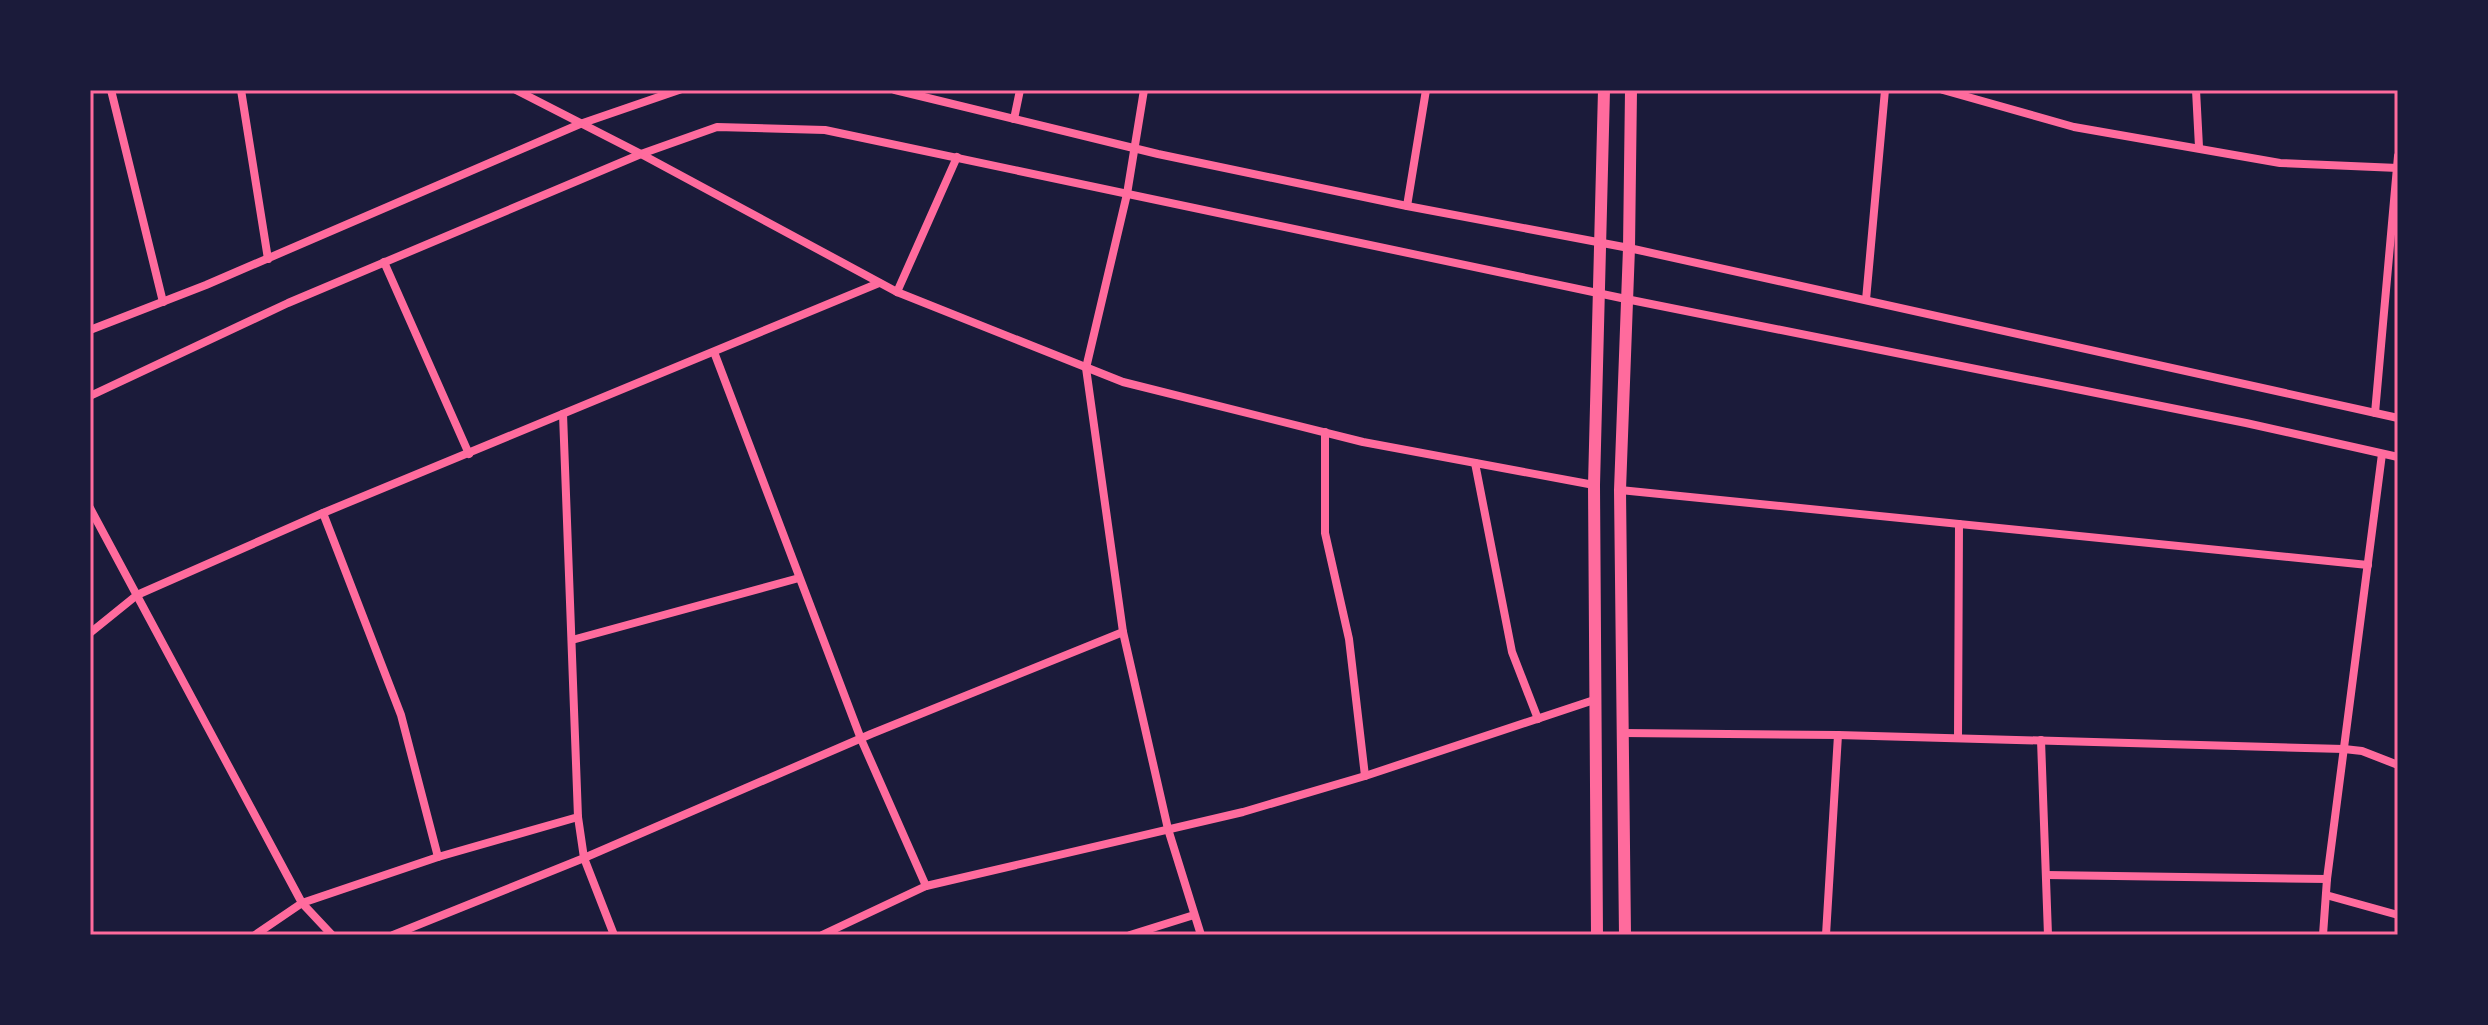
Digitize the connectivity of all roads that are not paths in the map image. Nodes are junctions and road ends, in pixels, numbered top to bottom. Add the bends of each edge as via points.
1 (111, 90) edge
2 (241, 90) edge
3 (516, 90) edge
4 (679, 90) edge
5 (895, 90) edge
6 (1020, 90) edge
7 (1144, 90) edge
8 (1426, 90) edge
9 (1604, 90) edge
10 (1631, 90) edge
11 (1885, 90) edge
12 (1943, 90) edge
13 (2196, 90) edge
14 (1974, 94) edge
15 (1014, 119) junction
16 (580, 124) junction
17 (2199, 147) junction
18 (1133, 148) junction
19 (641, 154) junction
20 (2398, 156) edge
21 (957, 157) junction
22 (2398, 168) edge
23 (1127, 194) junction
24 (1407, 206) junction
25 (1601, 243) junction
26 (1629, 248) junction
27 (268, 259) junction
28 (384, 262) junction
29 (879, 283) junction
30 (897, 292) junction
31 (1597, 293) junction
32 (1626, 299) junction
33 (1866, 300) junction
34 (163, 302) junction
35 (90, 330) edge
36 (714, 352) junction
37 (1086, 368) junction
38 (90, 396) edge
39 (2375, 413) junction
40 (563, 414) junction
41 (2398, 418) edge
42 (1325, 432) junction
43 (469, 454) junction
44 (2382, 454) junction
45 (2398, 457) edge
46 (1475, 463) junction
47 (1594, 485) junction
48 (1620, 490) junction
49 (90, 508) edge
50 (323, 513) junction
51 (1959, 524) junction
52 (2368, 565) junction
53 (799, 578) junction
54 (137, 595) junction
55 (1123, 632) junction
56 (90, 633) edge
57 (572, 640) junction
58 (1594, 700) junction
59 (1622, 700) junction
60 (1538, 719) junction
61 (1623, 733) junction
62 (1838, 735) junction
63 (1958, 738) junction
64 (861, 739) junction
65 (2041, 740) junction
66 (2344, 749) junction
67 (2398, 765) edge
68 (1365, 776) junction
69 (578, 817) junction
70 (1168, 829) junction
71 (438, 857) junction
72 (584, 858) junction
73 (2046, 875) junction
74 (2327, 879) junction
75 (926, 886) junction
76 (2326, 895) junction
77 (302, 903) junction
78 (1194, 915) junction
79 (2398, 915) edge
80 (255, 935) edge
81 (332, 935) edge
82 (393, 935) edge
83 (614, 935) edge
84 (822, 935) edge
85 (1130, 935) edge
86 (1201, 935) edge
87 (1597, 935) edge
88 (1625, 935) edge
89 (1826, 935) edge
90 (2048, 935) edge
91 (2323, 935) edge

1 - 34 street
2 - 27 street
3 - 16 street
4 - 16 street
5 - 15 street
6 - 15 street
7 - 18 street
8 - 24 street
9 - 25 main road
10 - 26 main road
11 - 33 street
12 - 14 street
13 - 17 street
14 - 17 street via 2074,127
15 - 18 street
16 - 19 street
16 - 27 street
17 - 22 street via 2280,163
18 - 23 street
18 - 24 street
19 - 21 street via 717,127 825,130
19 - 28 street
19 - 29 street
20 - 22 street
21 - 23 street
21 - 30 street
22 - 39 street
23 - 31 street
23 - 37 street
24 - 25 street
25 - 26 street
25 - 31 main road
26 - 32 main road
26 - 33 street
27 - 34 street
28 - 38 street
28 - 43 street
29 - 30 street
29 - 36 street
30 - 37 street
31 - 32 street
31 - 47 main road
32 - 44 street
32 - 48 main road
33 - 39 street
34 - 35 street
36 - 40 street
36 - 53 street
37 - 42 street
37 - 55 street
39 - 41 street
40 - 43 street
40 - 57 street
42 - 46 street
42 - 68 street via 1325,533 1349,639
43 - 50 street
44 - 45 street
44 - 52 street
46 - 47 street
46 - 60 street via 1512,652
47 - 48 main road
47 - 58 main road
48 - 51 street
48 - 59 main road
49 - 54 street
50 - 54 street
50 - 71 street via 401,715
51 - 52 street
51 - 63 street
52 - 66 street
53 - 57 street
53 - 64 street
54 - 56 street
54 - 77 street
55 - 64 street
55 - 70 street
57 - 69 street
58 - 59 main road
58 - 60 street
58 - 87 main road
59 - 61 main road
60 - 68 street
61 - 62 street
61 - 88 main road
62 - 63 street
62 - 89 street
63 - 65 street
64 - 72 street
64 - 75 street
65 - 66 street
65 - 73 street
66 - 67 street
66 - 74 street
68 - 70 street
69 - 71 street
69 - 72 street
70 - 75 street
70 - 78 street
71 - 77 street
72 - 82 street
72 - 83 street
73 - 74 street
73 - 90 street
74 - 76 street
75 - 84 street
76 - 79 street
76 - 91 street
77 - 80 street
77 - 81 street
78 - 85 street
78 - 86 street

